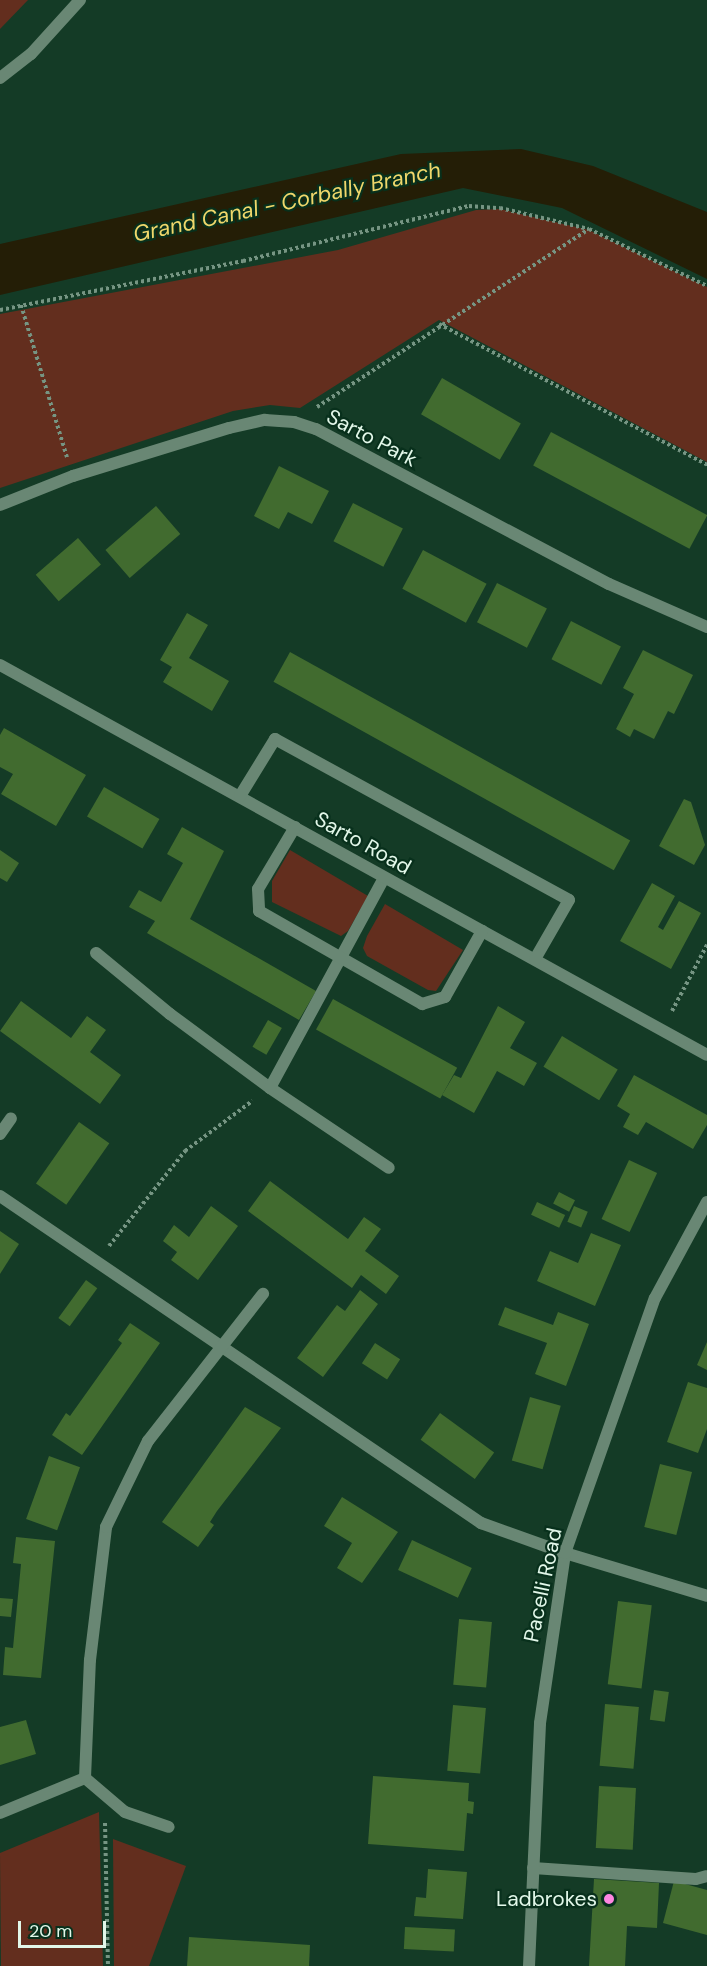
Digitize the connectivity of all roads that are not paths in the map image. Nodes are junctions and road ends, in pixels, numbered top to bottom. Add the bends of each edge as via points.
1 (80, 0) edge
2 (0, 78) edge
3 (0, 505) edge
4 (707, 627) edge
5 (0, 665) edge
6 (240, 796) junction
7 (295, 827) junction
8 (384, 878) junction
9 (483, 931) junction
10 (96, 953) dead end
11 (340, 957) junction
12 (535, 959) junction
13 (707, 1055) edge
14 (270, 1088) junction
15 (11, 1118) dead end
16 (0, 1134) edge
17 (389, 1168) dead end
18 (0, 1196) edge
19 (707, 1202) edge
20 (263, 1294) dead end
21 (223, 1349) junction
22 (565, 1553) junction
23 (707, 1596) edge
24 (85, 1778) junction
25 (0, 1813) edge
26 (169, 1827) dead end
27 (533, 1868) junction
28 (707, 1876) edge
29 (528, 1966) edge

1 - 2 street via 32,54
3 - 4 street, Sarto Park via 73,476 229,428 265,420 294,422 316,429 609,584
5 - 6 street, Sarto Road
6 - 7 street, Sarto Road
6 - 12 street via 275,739 569,900
7 - 8 street, Sarto Road
7 - 11 street via 258,889 259,911
8 - 9 street, Sarto Road
8 - 11 street
9 - 11 street via 445,997 422,1004
9 - 12 street, Sarto Road
10 - 14 street
11 - 14 street
12 - 13 street, Sarto Road
14 - 17 street
15 - 16 street
18 - 21 street
19 - 22 street, Pacelli Road via 655,1298
20 - 21 street
21 - 22 street via 481,1523
21 - 24 street via 148,1441 106,1527 90,1660
22 - 23 street
22 - 27 street, Pacelli Road via 540,1723
24 - 25 street
24 - 26 street via 125,1812
27 - 28 street via 696,1879
27 - 29 street, Pacelli Road

